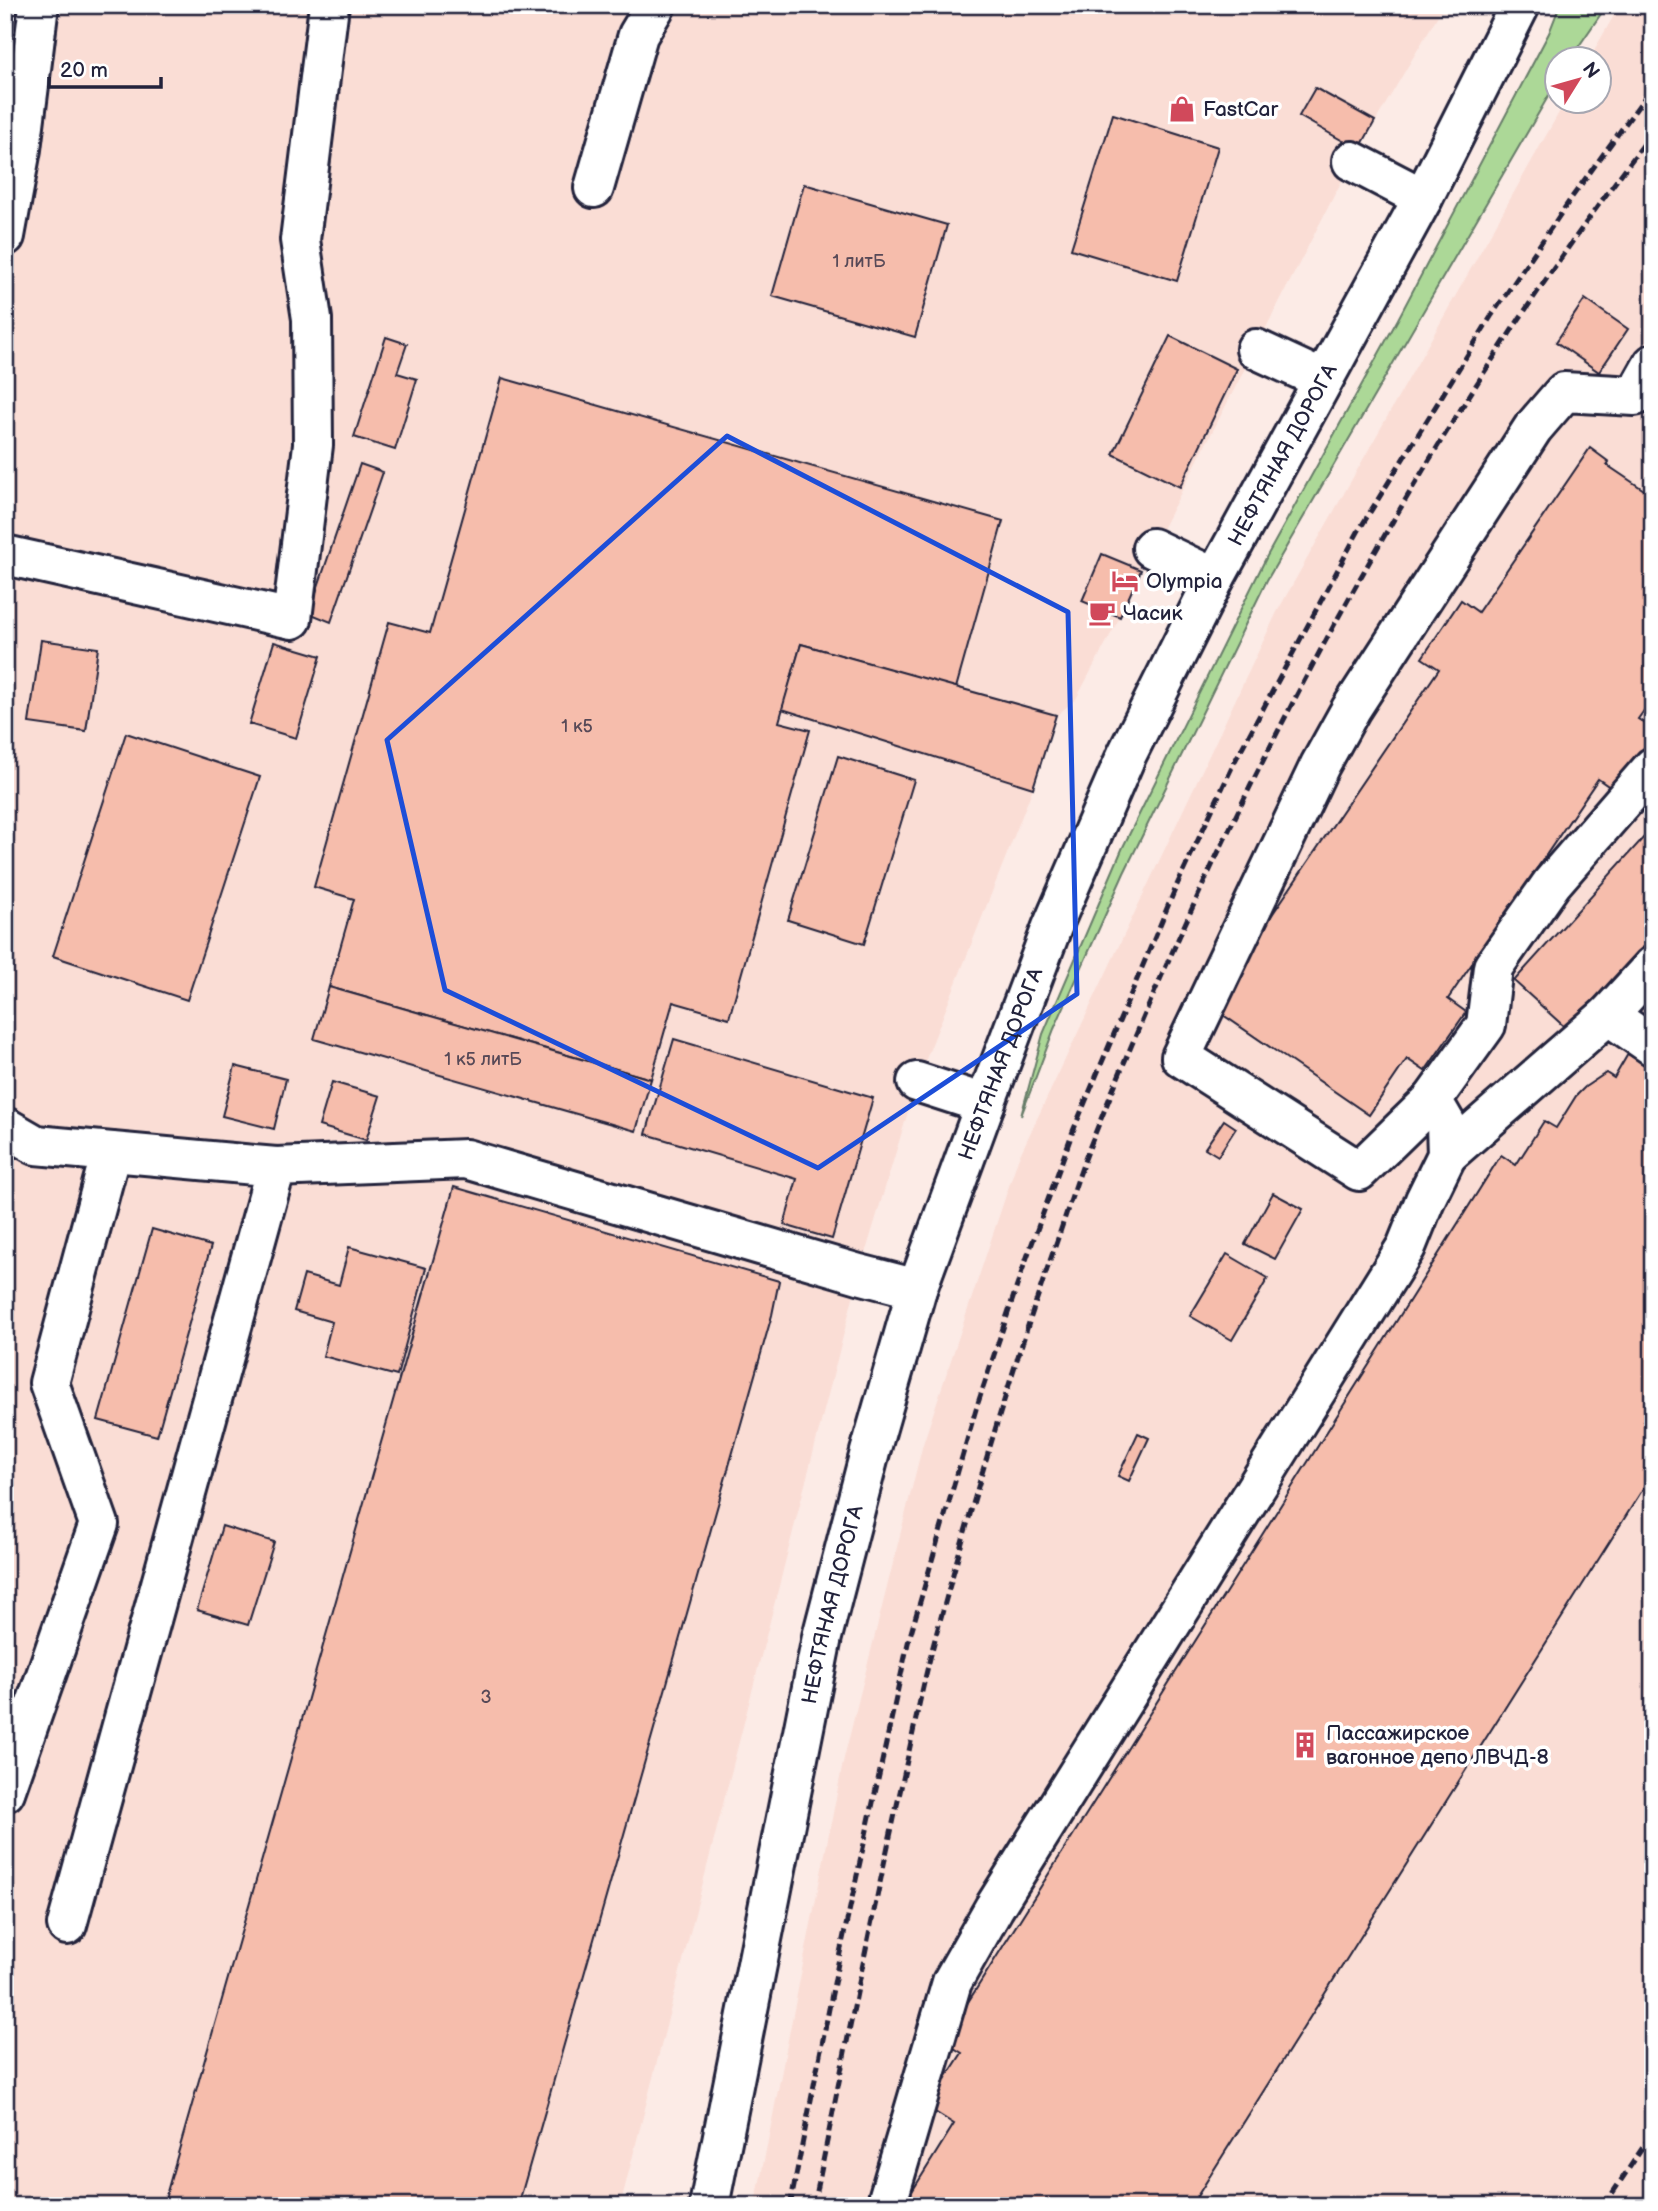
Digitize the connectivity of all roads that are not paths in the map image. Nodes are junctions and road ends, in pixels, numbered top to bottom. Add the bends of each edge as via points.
1 (38, 5) edge
2 (330, 5) edge
3 (656, 5) edge
4 (1520, 5) edge
5 (1352, 161) dead end
6 (594, 188) dead end
7 (1423, 198) junction
8 (5, 236) edge
9 (1256, 349) dead end
10 (1653, 364) edge
11 (1323, 380) junction
12 (1152, 548) dead end
13 (5, 555) edge
14 (1215, 578) junction
15 (1653, 767) edge
16 (1653, 966) edge
17 (1608, 1015) junction
18 (1653, 1046) edge
19 (917, 1082) dead end
20 (1432, 1100) junction
21 (985, 1104) junction
22 (5, 1127) edge
23 (111, 1152) junction
24 (1447, 1155) junction
25 (276, 1167) junction
26 (917, 1289) junction
27 (5, 1792) edge
28 (67, 1926) dead end
29 (709, 2206) edge
30 (886, 2206) edge

1 - 8 street via 21,149
2 - 13 street via 300,240 312,319 313,445 292,619
3 - 6 street via 638,35
4 - 7 street, НЕФТЯНАЯ ДОРОГА
5 - 7 street
7 - 11 street, НЕФТЯНАЯ ДОРОГА
9 - 11 street
10 - 20 street via 1634,396 1564,392 1533,428 1351,709 1181,1057 1359,1171
11 - 14 street, НЕФТЯНАЯ ДОРОГА
12 - 14 street
14 - 21 street, НЕФТЯНАЯ ДОРОГА via 1098,819
15 - 20 street via 1552,883 1493,967 1486,1026
16 - 17 street
17 - 18 street
17 - 24 street
19 - 21 street
20 - 24 street via 1446,1124
21 - 26 street, НЕФТЯНАЯ ДОРОГА
22 - 23 street via 36,1145
23 - 25 street
23 - 27 street via 49,1383 99,1524
24 - 30 street via 1406,1247 1001,1896 952,1982
25 - 26 street via 466,1159
25 - 28 street
26 - 29 street, НЕФТЯНАЯ ДОРОГА via 822,1637

